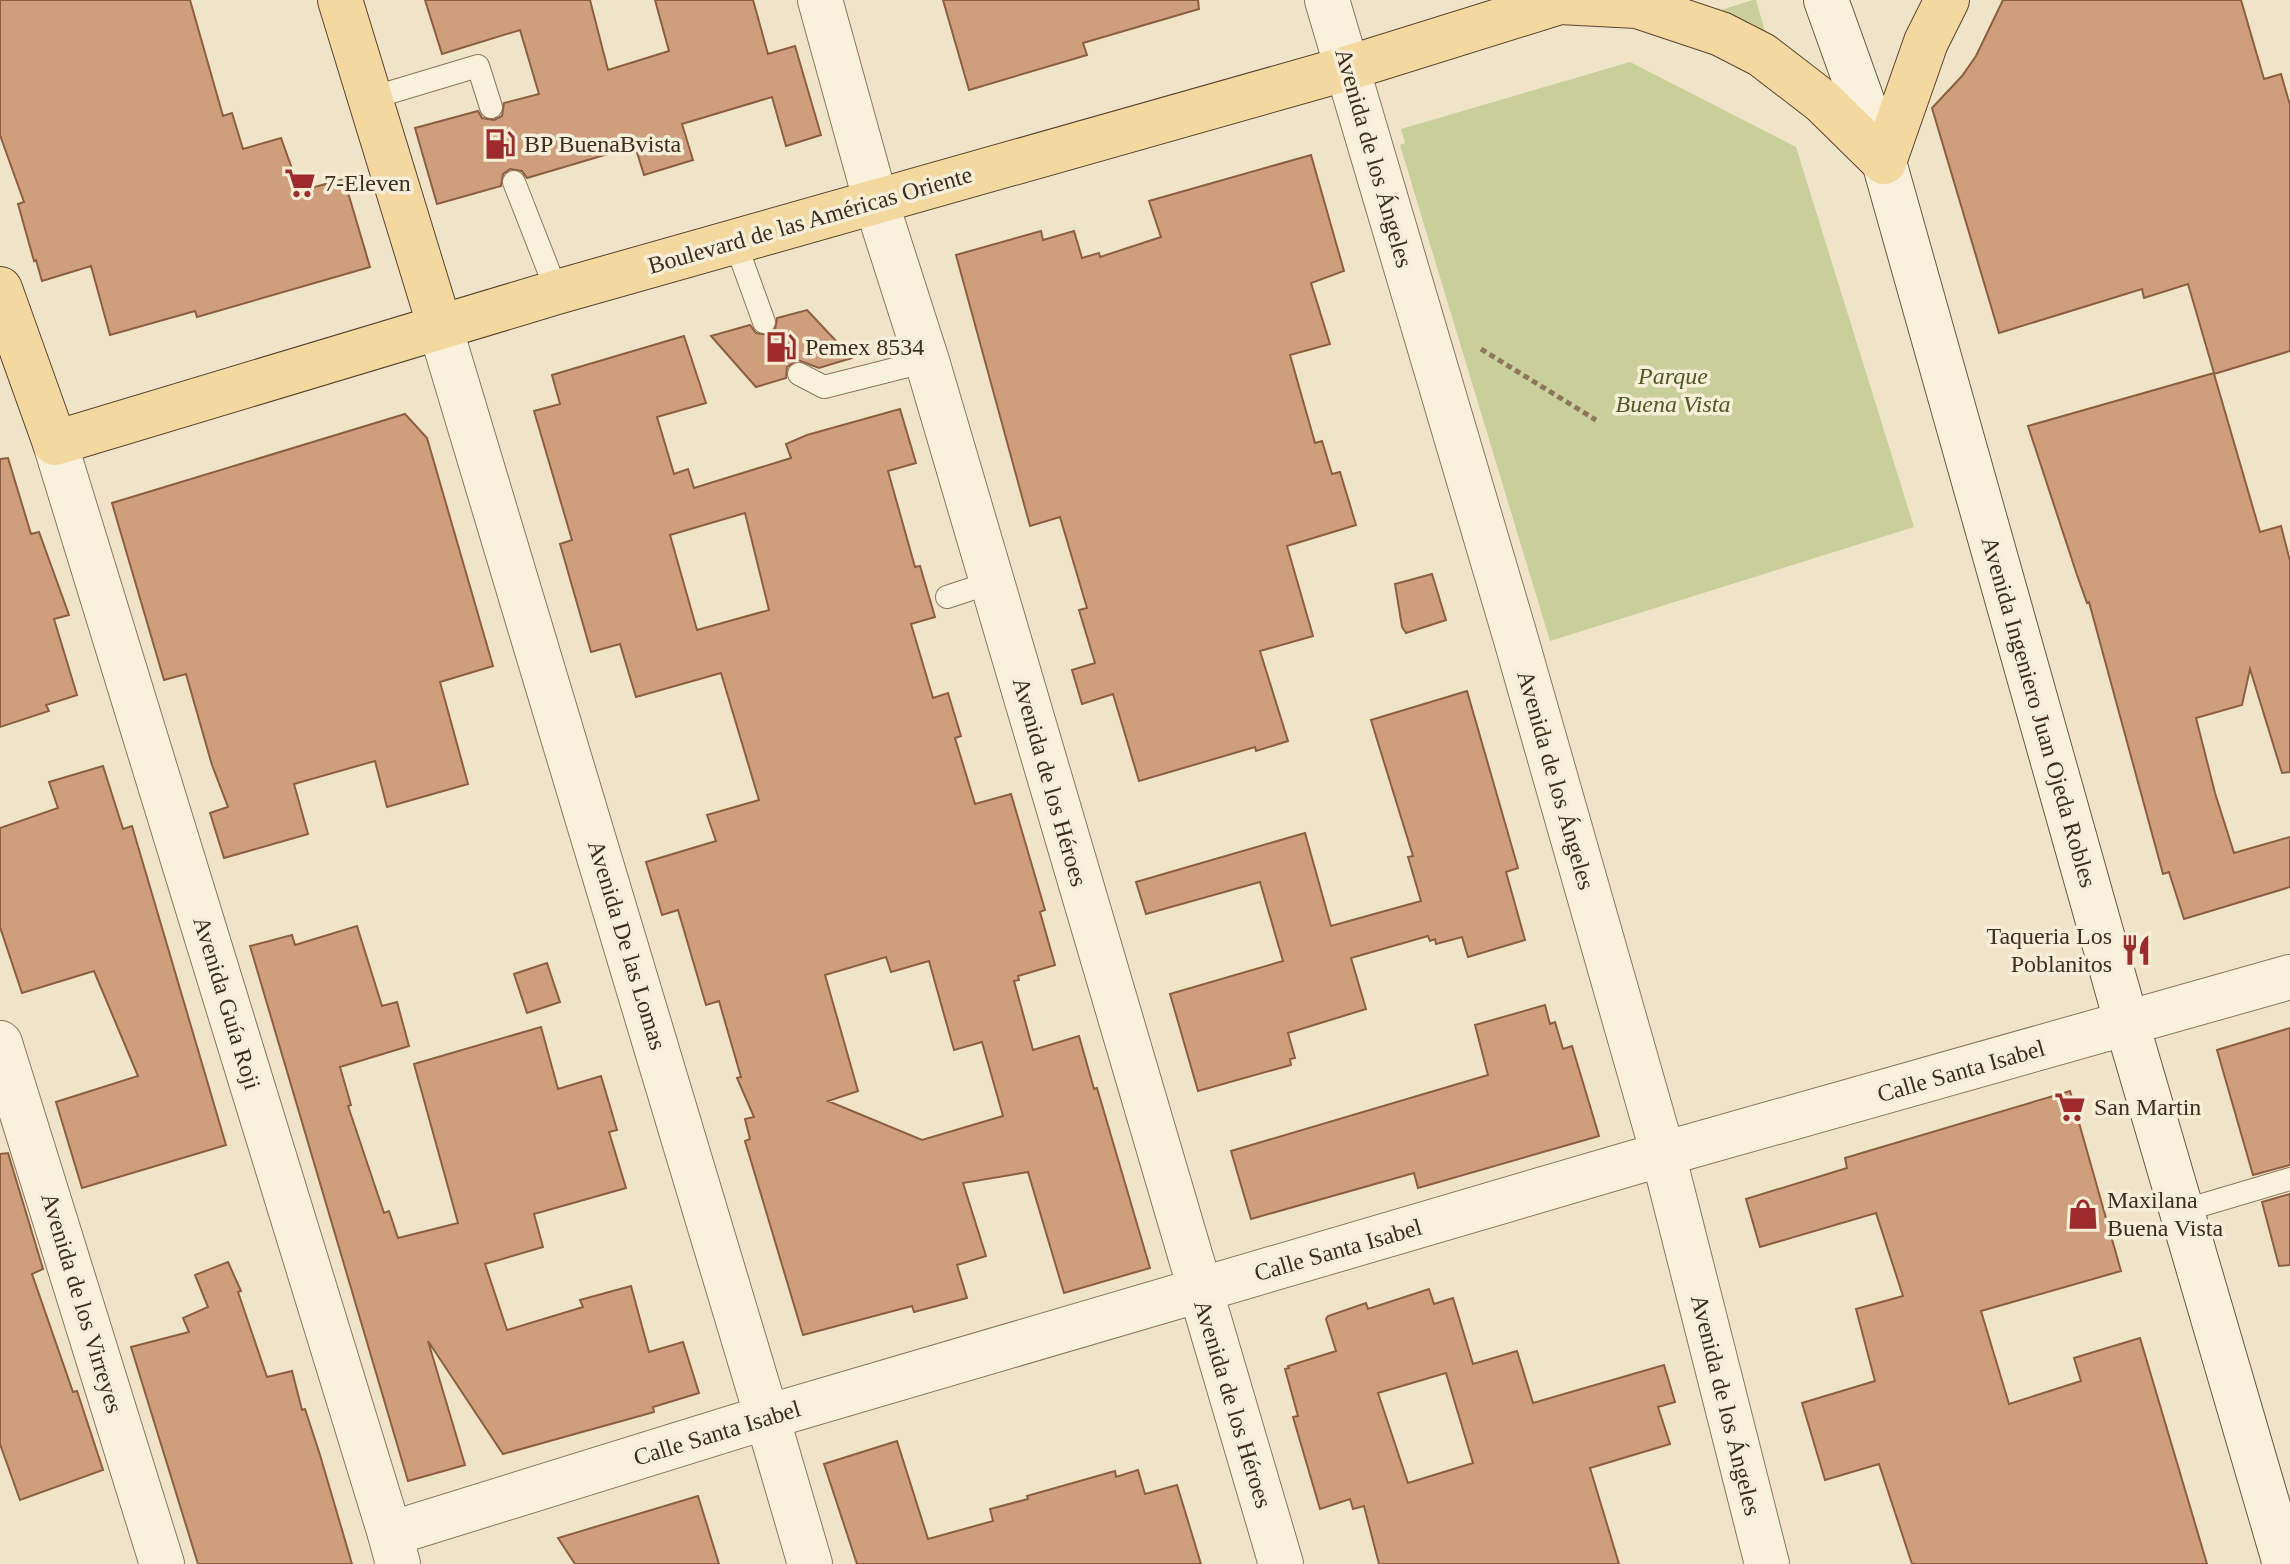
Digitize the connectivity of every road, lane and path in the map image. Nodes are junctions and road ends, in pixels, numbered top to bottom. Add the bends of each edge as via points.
1 (340, 0) edge
2 (820, 0) edge
3 (1327, 0) edge
4 (1826, 0) edge
5 (1947, 0) edge
6 (1562, 1) edge
7 (1348, 68) junction
8 (368, 99) junction
9 (491, 107) dead end
10 (1884, 162) junction
11 (514, 182) dead end
12 (876, 202) junction
13 (735, 242) junction
14 (0, 289) edge
15 (557, 292) junction
16 (764, 322) dead end
17 (440, 327) junction
18 (1481, 349) dead end
19 (12, 352) edge
20 (927, 361) junction
21 (799, 374) dead end
22 (1596, 420) dead end
23 (55, 443) junction
24 (992, 582) junction
25 (947, 597) dead end
26 (2290, 977) edge
27 (2127, 1024) junction
28 (0, 1043) edge
29 (1663, 1154) junction
30 (2290, 1179) edge
31 (2182, 1211) junction
32 (1199, 1291) junction
33 (767, 1417) junction
34 (394, 1549) edge
35 (162, 1564) edge
36 (810, 1564) edge
37 (1281, 1564) edge
38 (1767, 1564) edge
39 (2285, 1564) edge

1 - 8 main road
2 - 12 street, Avenida de los Héroes
3 - 7 street, Avenida de los Ángeles
4 - 10 street, Avenida Ingeniero Juan Ojeda Robles
5 - 10 main road via 1926,42
6 - 7 main road, Boulevard de las Américas Oriente
6 - 10 main road via 1637,6 1721,34 1762,55 1823,102
7 - 12 main road, Boulevard de las Américas Oriente
7 - 29 street, Avenida de los Ángeles
8 - 9 lane via 478,66
8 - 17 main road
10 - 27 street, Avenida Ingeniero Juan Ojeda Robles
11 - 15 lane
12 - 13 main road, Boulevard de las Américas Oriente
12 - 20 street, Avenida de los Héroes
13 - 15 main road, Boulevard de las Américas Oriente
13 - 16 lane
14 - 19 main road
15 - 17 main road, Boulevard de las Américas Oriente
17 - 23 main road, Boulevard de las Américas Oriente
17 - 33 street, Avenida De las Lomas
18 - 22 path
19 - 23 main road
20 - 21 lane via 824,387
20 - 24 street, Avenida de los Héroes
23 - 34 street, Avenida Guía Roji
24 - 25 lane
24 - 32 street, Avenida de los Héroes
26 - 27 street, Calle Santa Isabel
27 - 29 street, Calle Santa Isabel
27 - 31 street, Avenida Ingeniero Juan Ojeda Robles
28 - 35 street, Avenida de los Virreyes
29 - 32 street, Calle Santa Isabel
29 - 38 street, Avenida de los Ángeles
30 - 31 lane
31 - 39 street, Avenida Ingeniero Juan Ojeda Robles
32 - 33 street, Calle Santa Isabel
32 - 37 street, Avenida de los Héroes
33 - 34 street, Calle Santa Isabel
33 - 36 street, Avenida De las Lomas

